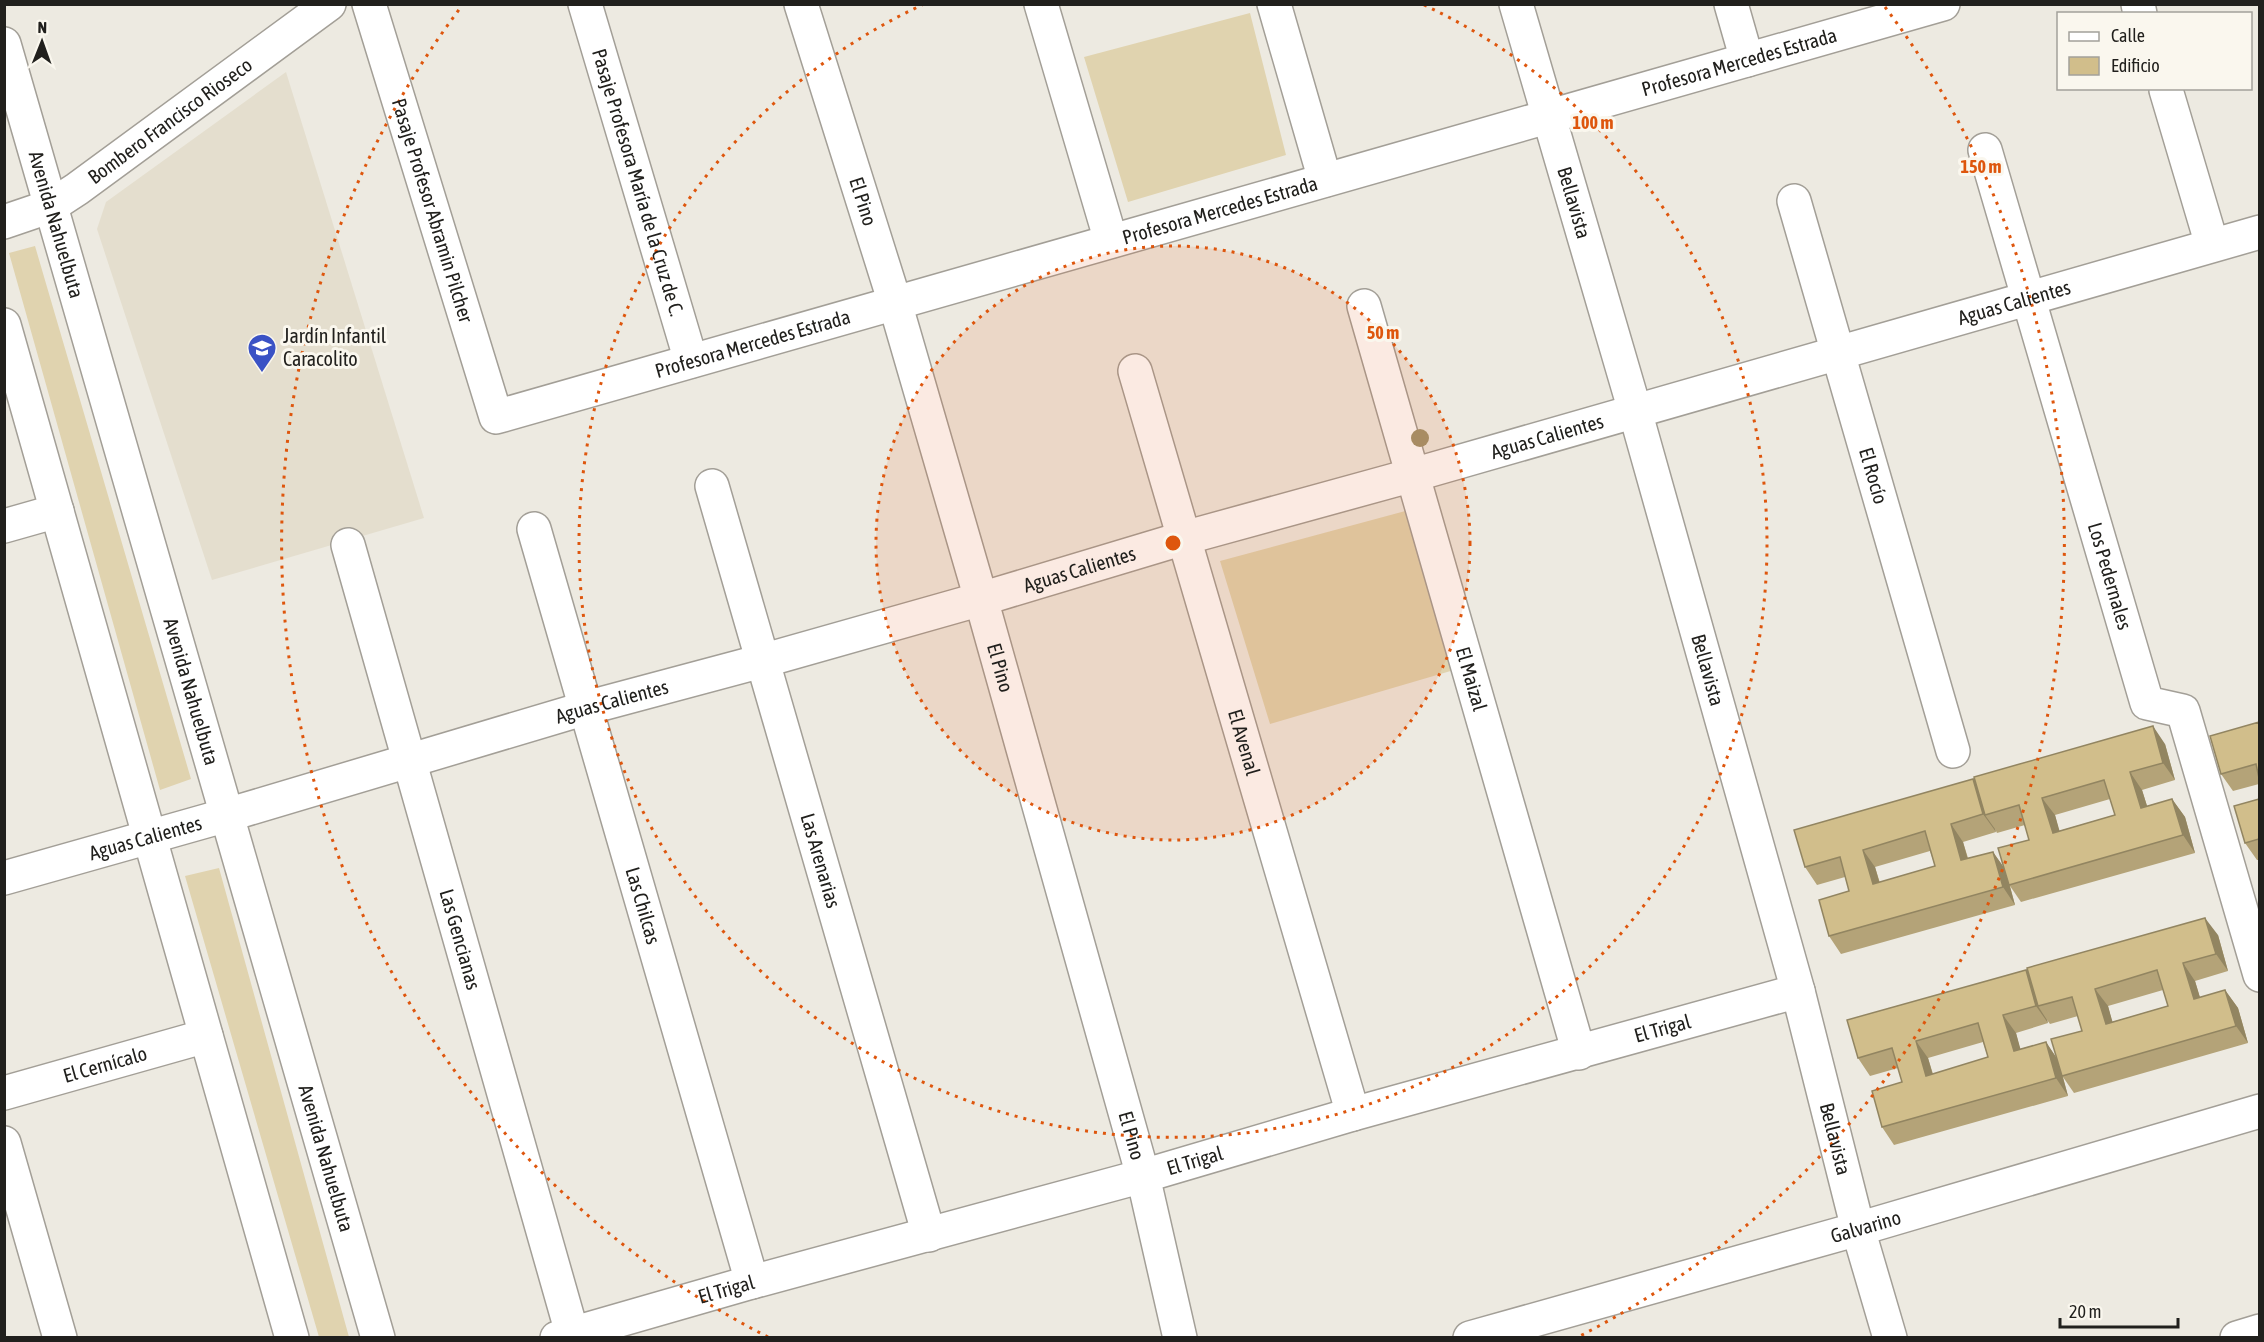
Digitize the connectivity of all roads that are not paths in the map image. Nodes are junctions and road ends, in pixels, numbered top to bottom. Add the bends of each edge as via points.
1 (329, 4) edge
2 (369, 4) edge
3 (585, 4) edge
4 (801, 4) edge
5 (1041, 4) edge
6 (1274, 4) edge
7 (1516, 4) edge
8 (1731, 4) edge
9 (1938, 5) edge
10 (4, 44) edge
11 (1747, 60) junction
12 (2166, 90) dead end
13 (1550, 116) junction
14 (1985, 150) dead end
15 (1325, 180) junction
16 (1794, 201) dead end
17 (51, 206) junction
18 (4, 222) edge
19 (2259, 232) edge
20 (1111, 241) junction
21 (2212, 245) junction
22 (2029, 298) junction
23 (895, 303) junction
24 (1364, 306) dead end
25 (4, 326) edge
26 (1838, 353) junction
27 (691, 361) junction
28 (1135, 371) dead end
29 (1635, 411) junction
30 (496, 417) joint
31 (1413, 475) junction
32 (712, 486) dead end
33 (57, 511) junction
34 (4, 526) edge
35 (534, 529) dead end
36 (1184, 538) junction
37 (348, 545) dead end
38 (981, 598) junction
39 (762, 661) junction
40 (586, 708) junction
41 (1953, 751) dead end
42 (409, 759) junction
43 (227, 815) junction
44 (150, 837) junction
45 (4, 878) edge
46 (2259, 975) edge
47 (1798, 991) junction
48 (206, 1036) junction
49 (1579, 1053) junction
50 (4, 1093) edge
51 (2259, 1111) edge
52 (1353, 1114) junction
53 (4, 1143) edge
54 (1143, 1176) junction
55 (1858, 1229) junction
56 (929, 1236) junction
57 (752, 1282) junction
58 (2259, 1332) edge
59 (565, 1335) edge
60 (60, 1338) edge
61 (292, 1338) edge
62 (378, 1338) edge
63 (1180, 1338) edge
64 (1470, 1338) edge
65 (1890, 1338) edge
66 (2237, 1338) edge

1 - 17 street, Bombero Francisco Rioseco
2 - 30 street, Pasaje Profesor Abramin Pilcher
3 - 27 street, Pasaje Profesora María de la Cruz de C.
4 - 23 street, El Pino
5 - 20 street
6 - 15 street
7 - 13 street, Bellavista
8 - 11 street
9 - 11 street, Profesora Mercedes Estrada
10 - 17 street, Avenida Nahuelbuta
11 - 13 street, Profesora Mercedes Estrada
12 - 21 street
13 - 15 street, Profesora Mercedes Estrada
13 - 29 street, Bellavista
14 - 22 street, Los Pedernales
15 - 20 street, Profesora Mercedes Estrada
16 - 26 street, El Rocío
17 - 18 street, Bombero Francisco Rioseco
17 - 43 street, Avenida Nahuelbuta
19 - 21 street, Aguas Calientes
20 - 23 street, Profesora Mercedes Estrada
21 - 22 street, Aguas Calientes
22 - 26 street, Aguas Calientes
22 - 46 street, Los Pedernales via 2147,703 2183,711
23 - 27 street, Profesora Mercedes Estrada
23 - 38 street, El Pino
24 - 31 street, El Maizal
25 - 33 street
26 - 29 street, Aguas Calientes
26 - 41 street, El Rocío
27 - 30 street, Profesora Mercedes Estrada
28 - 36 street, El Avenal
29 - 31 street, Aguas Calientes
29 - 47 street, Bellavista
31 - 36 street, Aguas Calientes
31 - 49 street, El Maizal
32 - 39 street, Las Arenarias
33 - 34 street
33 - 44 street
35 - 40 street, Las Chilcas
36 - 38 street, Aguas Calientes
36 - 52 street, El Avenal
37 - 42 street, Las Gencianas
38 - 39 street, Aguas Calientes
38 - 54 street, El Pino
39 - 40 street, Aguas Calientes
39 - 56 street, Las Arenarias
40 - 42 street, Aguas Calientes
40 - 57 street, Las Chilcas
42 - 43 street, Aguas Calientes
42 - 59 street, Las Gencianas
43 - 44 street, Aguas Calientes
43 - 62 street, Avenida Nahuelbuta
44 - 45 street, Aguas Calientes
44 - 48 street
47 - 49 street, El Trigal
47 - 55 street, Bellavista
48 - 50 street, El Cernícalo
48 - 61 street
49 - 52 street, El Trigal
51 - 55 street, Galvarino
52 - 54 street, El Trigal
53 - 60 street
54 - 56 street, El Trigal
54 - 63 street, El Pino
55 - 64 street, Galvarino
55 - 65 street, Bellavista
56 - 57 street, El Trigal
57 - 59 street, El Trigal
58 - 66 street

